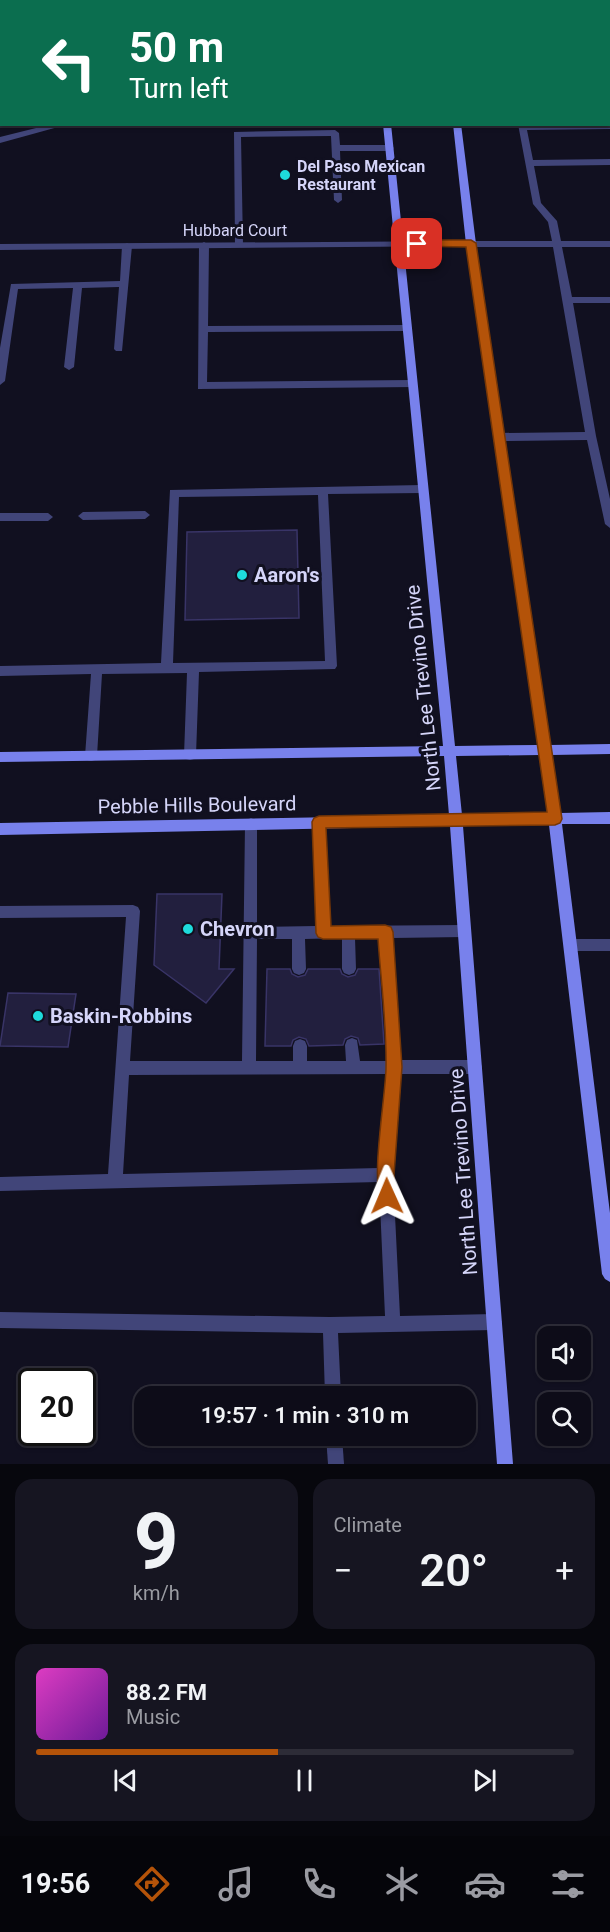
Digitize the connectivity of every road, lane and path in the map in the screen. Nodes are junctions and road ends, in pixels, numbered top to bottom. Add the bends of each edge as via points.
1 (57, 126) edge
2 (387, 126) edge
3 (457, 126) edge
4 (522, 126) edge
5 (610, 126) edge
6 (0, 140) edge
7 (336, 148) junction
8 (390, 148) junction
9 (610, 162) edge
10 (529, 163) junction
11 (338, 200) dead end
12 (471, 243) junction
13 (398, 244) junction
14 (557, 244) junction
15 (610, 244) edge
16 (204, 245) junction
17 (238, 245) junction
18 (127, 246) junction
19 (0, 247) edge
20 (124, 284) junction
21 (78, 285) junction
22 (568, 300) junction
23 (610, 300) edge
24 (406, 327) junction
25 (203, 329) junction
26 (119, 349) dead end
27 (69, 367) dead end
28 (0, 376) edge
29 (412, 384) junction
30 (591, 436) junction
31 (499, 437) junction
32 (422, 489) junction
33 (323, 491) junction
34 (145, 515) dead end
35 (83, 516) dead end
36 (0, 517) edge
37 (48, 517) dead end
38 (610, 524) edge
39 (192, 667) junction
40 (167, 668) junction
41 (97, 669) junction
42 (0, 671) edge
43 (610, 749) edge
44 (544, 750) junction
45 (448, 752) junction
46 (189, 755) junction
47 (91, 756) junction
48 (0, 757) edge
49 (610, 818) edge
50 (555, 819) junction
51 (456, 820) junction
52 (319, 822) junction
53 (251, 824) junction
54 (0, 829) edge
55 (0, 912) edge
56 (464, 931) junction
57 (385, 932) junction
58 (250, 933) junction
59 (298, 933) junction
60 (323, 933) junction
61 (348, 933) junction
62 (571, 945) junction
63 (610, 945) edge
64 (299, 969) dead end
65 (349, 969) dead end
66 (352, 1045) dead end
67 (300, 1046) dead end
68 (353, 1067) junction
69 (394, 1067) junction
70 (475, 1067) junction
71 (122, 1068) junction
72 (249, 1068) junction
73 (300, 1068) junction
74 (386, 1175) junction
75 (115, 1181) junction
76 (0, 1184) edge
77 (610, 1274) edge
78 (0, 1320) edge
79 (494, 1322) junction
80 (393, 1323) junction
81 (330, 1326) junction
82 (333, 1386) edge
83 (335, 1446) edge
84 (336, 1464) edge
85 (505, 1464) edge

1 - 6 street
2 - 8 main road, North Lee Trevino Drive
3 - 12 main road
4 - 5 street
4 - 10 street
7 - 8 street
7 - 11 street
7 - 17 street via 335,133 237,134
8 - 13 main road, North Lee Trevino Drive
9 - 10 street
10 - 14 street via 537,204 552,221
12 - 13 street, Hubbard Court
12 - 14 street, Hubbard Court
12 - 31 main road
13 - 17 street, Hubbard Court
13 - 24 main road, North Lee Trevino Drive
14 - 15 street, Hubbard Court
14 - 22 street
16 - 17 street, Hubbard Court
16 - 18 street, Hubbard Court
16 - 25 street
18 - 19 street, Hubbard Court
18 - 20 street
20 - 21 street
20 - 26 street
21 - 27 street
21 - 28 street via 14,286
22 - 23 street
22 - 30 street
24 - 25 street
24 - 29 main road, North Lee Trevino Drive
25 - 29 street via 202,386
29 - 32 main road, North Lee Trevino Drive
30 - 31 street
30 - 38 street
31 - 44 main road
32 - 33 street
32 - 45 main road, North Lee Trevino Drive
33 - 39 street via 331,666
33 - 40 street via 174,493
34 - 35 street
36 - 37 street
39 - 40 street
39 - 46 street
40 - 41 street
41 - 42 street
41 - 47 street
43 - 44 main road
44 - 45 main road
44 - 50 main road
45 - 46 main road
45 - 51 main road, North Lee Trevino Drive
46 - 47 main road
47 - 48 main road
49 - 50 main road, Pebble Hills Boulevard
50 - 51 main road, Pebble Hills Boulevard
50 - 62 main road
51 - 52 main road, Pebble Hills Boulevard
51 - 56 main road, North Lee Trevino Drive
52 - 53 main road, Pebble Hills Boulevard
52 - 60 street
53 - 54 main road, Pebble Hills Boulevard
53 - 58 street
55 - 71 street via 134,911
56 - 57 street
56 - 70 main road, North Lee Trevino Drive
57 - 61 street
57 - 69 street
58 - 59 street
58 - 72 street
59 - 60 street
59 - 64 street
60 - 61 street
61 - 65 street
62 - 63 street
62 - 77 main road
66 - 68 street
67 - 73 street
68 - 69 street
68 - 73 street
69 - 70 street
69 - 74 street
70 - 79 main road, North Lee Trevino Drive
71 - 72 street
71 - 75 street
72 - 73 street
74 - 75 street
74 - 80 street
75 - 76 street
78 - 81 street
79 - 80 street
79 - 85 main road, North Lee Trevino Drive
80 - 81 street
81 - 82 street
83 - 84 street

